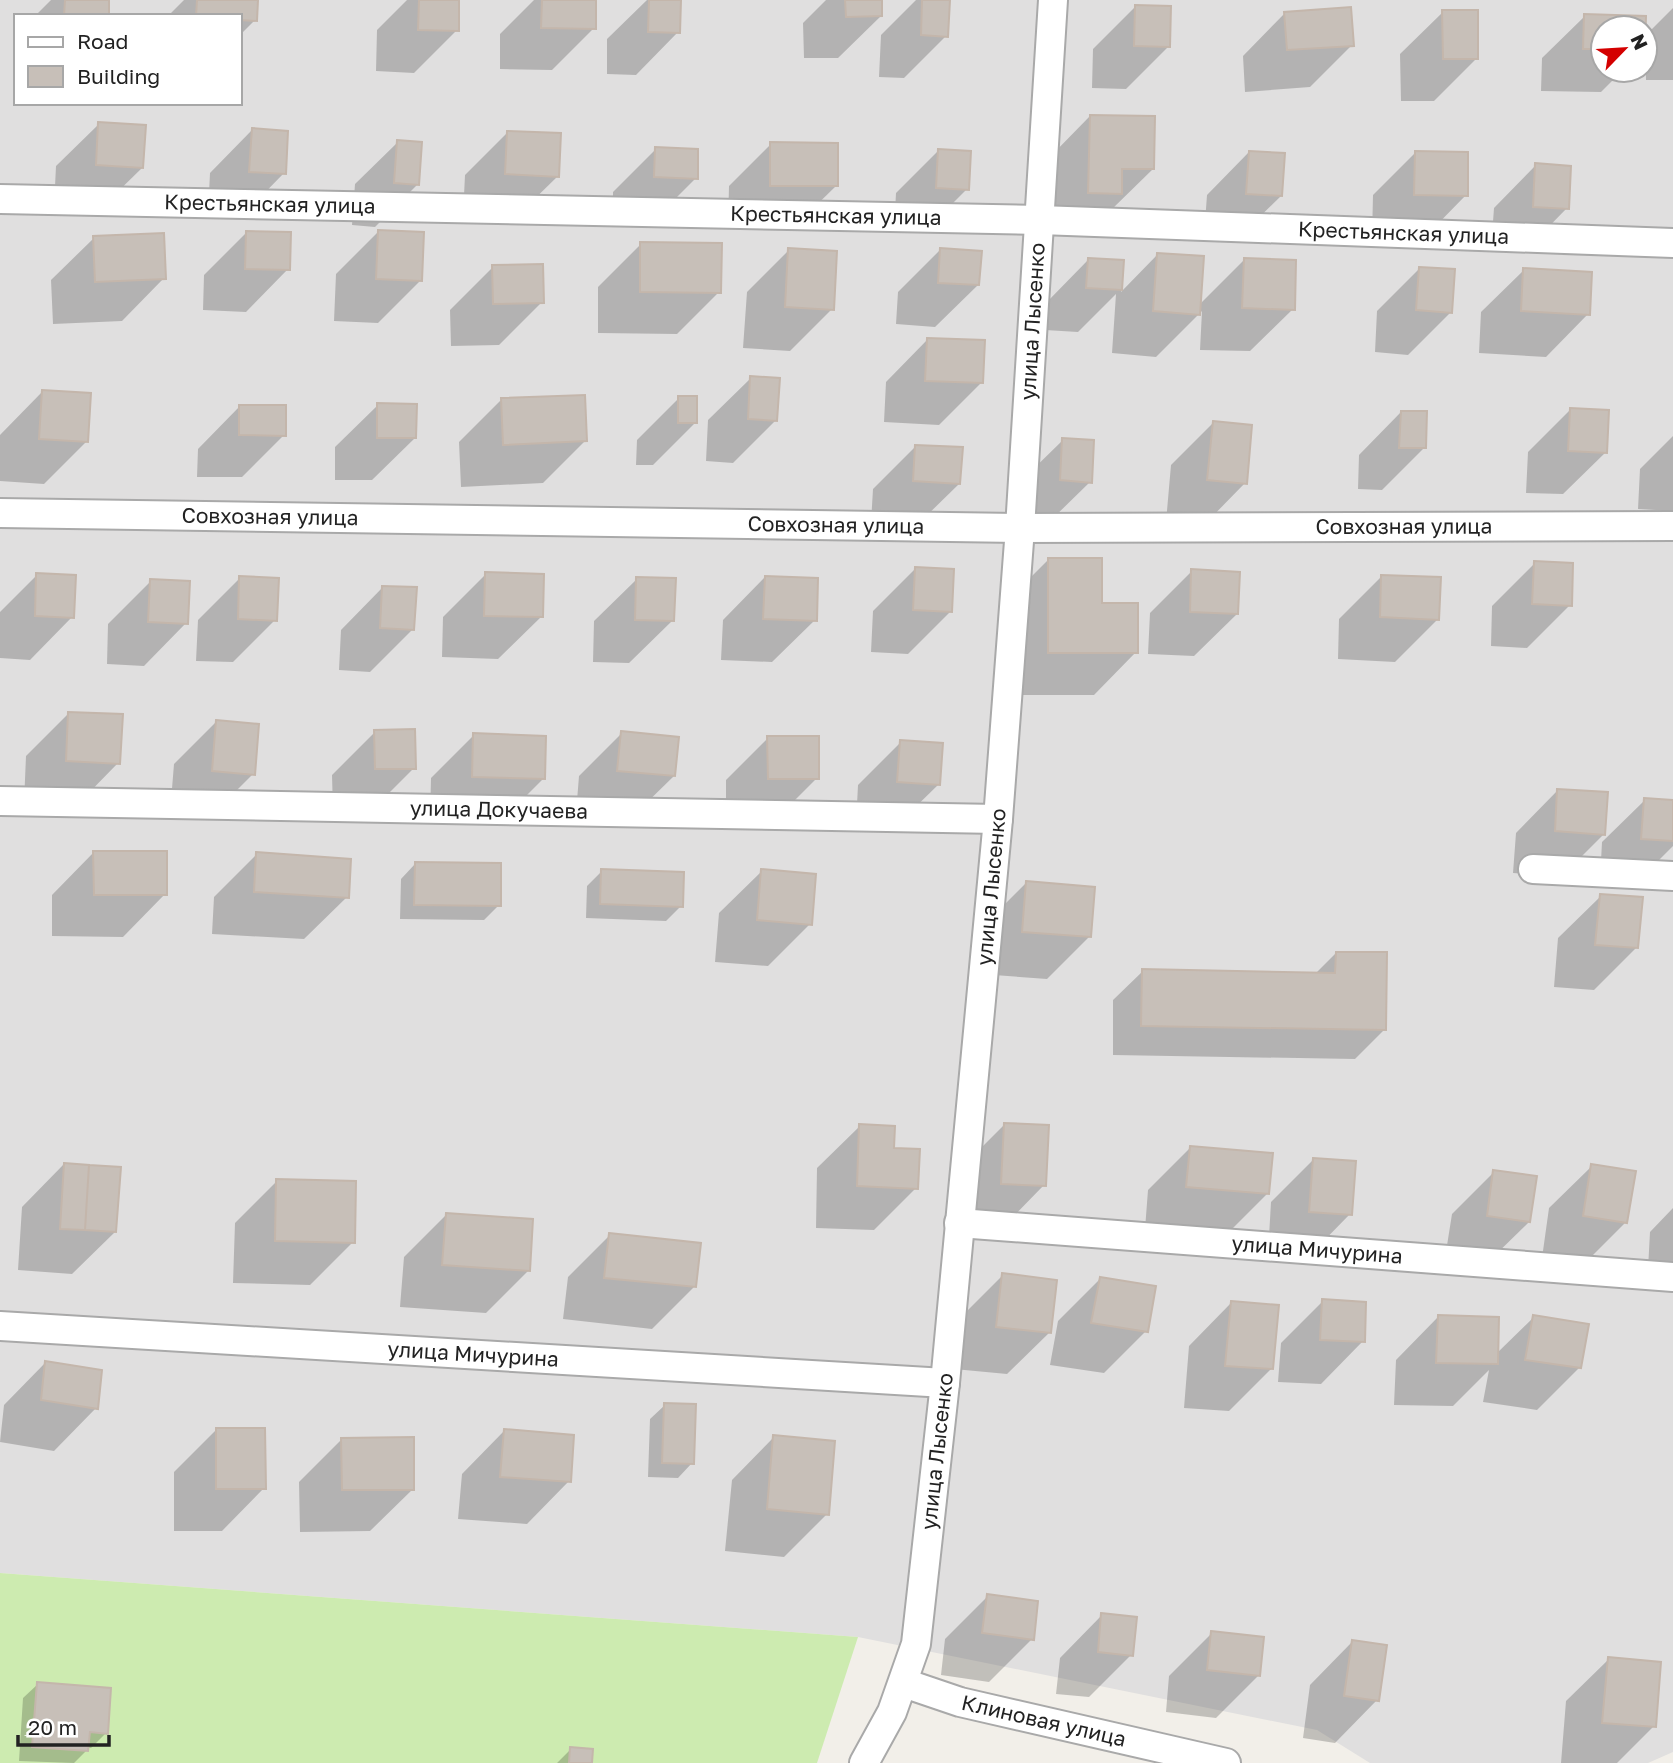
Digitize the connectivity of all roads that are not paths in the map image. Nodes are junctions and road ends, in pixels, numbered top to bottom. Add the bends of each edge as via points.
1 (1053, 0) edge
2 (0, 199) edge
3 (1040, 220) junction
4 (1673, 243) edge
5 (0, 513) edge
6 (1673, 526) edge
7 (1020, 528) junction
8 (0, 801) edge
9 (998, 820) junction
10 (1533, 869) dead end
11 (1673, 876) edge
12 (959, 1223) junction
13 (1673, 1277) edge
14 (0, 1326) edge
15 (945, 1383) junction
16 (904, 1683) junction
17 (864, 1763) edge
18 (1226, 1763) edge

1 - 3 street, улица Лысенко
2 - 3 street, Крестьянская улица
3 - 4 street, Крестьянская улица
3 - 7 street, улица Лысенко
5 - 7 street, Совхозная улица
6 - 7 street, Совхозная улица
7 - 9 street, улица Лысенко
8 - 9 street, улица Докучаева
9 - 12 street, улица Лысенко
10 - 11 street
12 - 13 street, улица Мичурина
12 - 15 street, улица Лысенко
14 - 15 street, улица Мичурина
15 - 16 street, улица Лысенко via 916,1644
16 - 17 street, улица Лысенко
16 - 18 street, Клиновая улица via 960,1702

